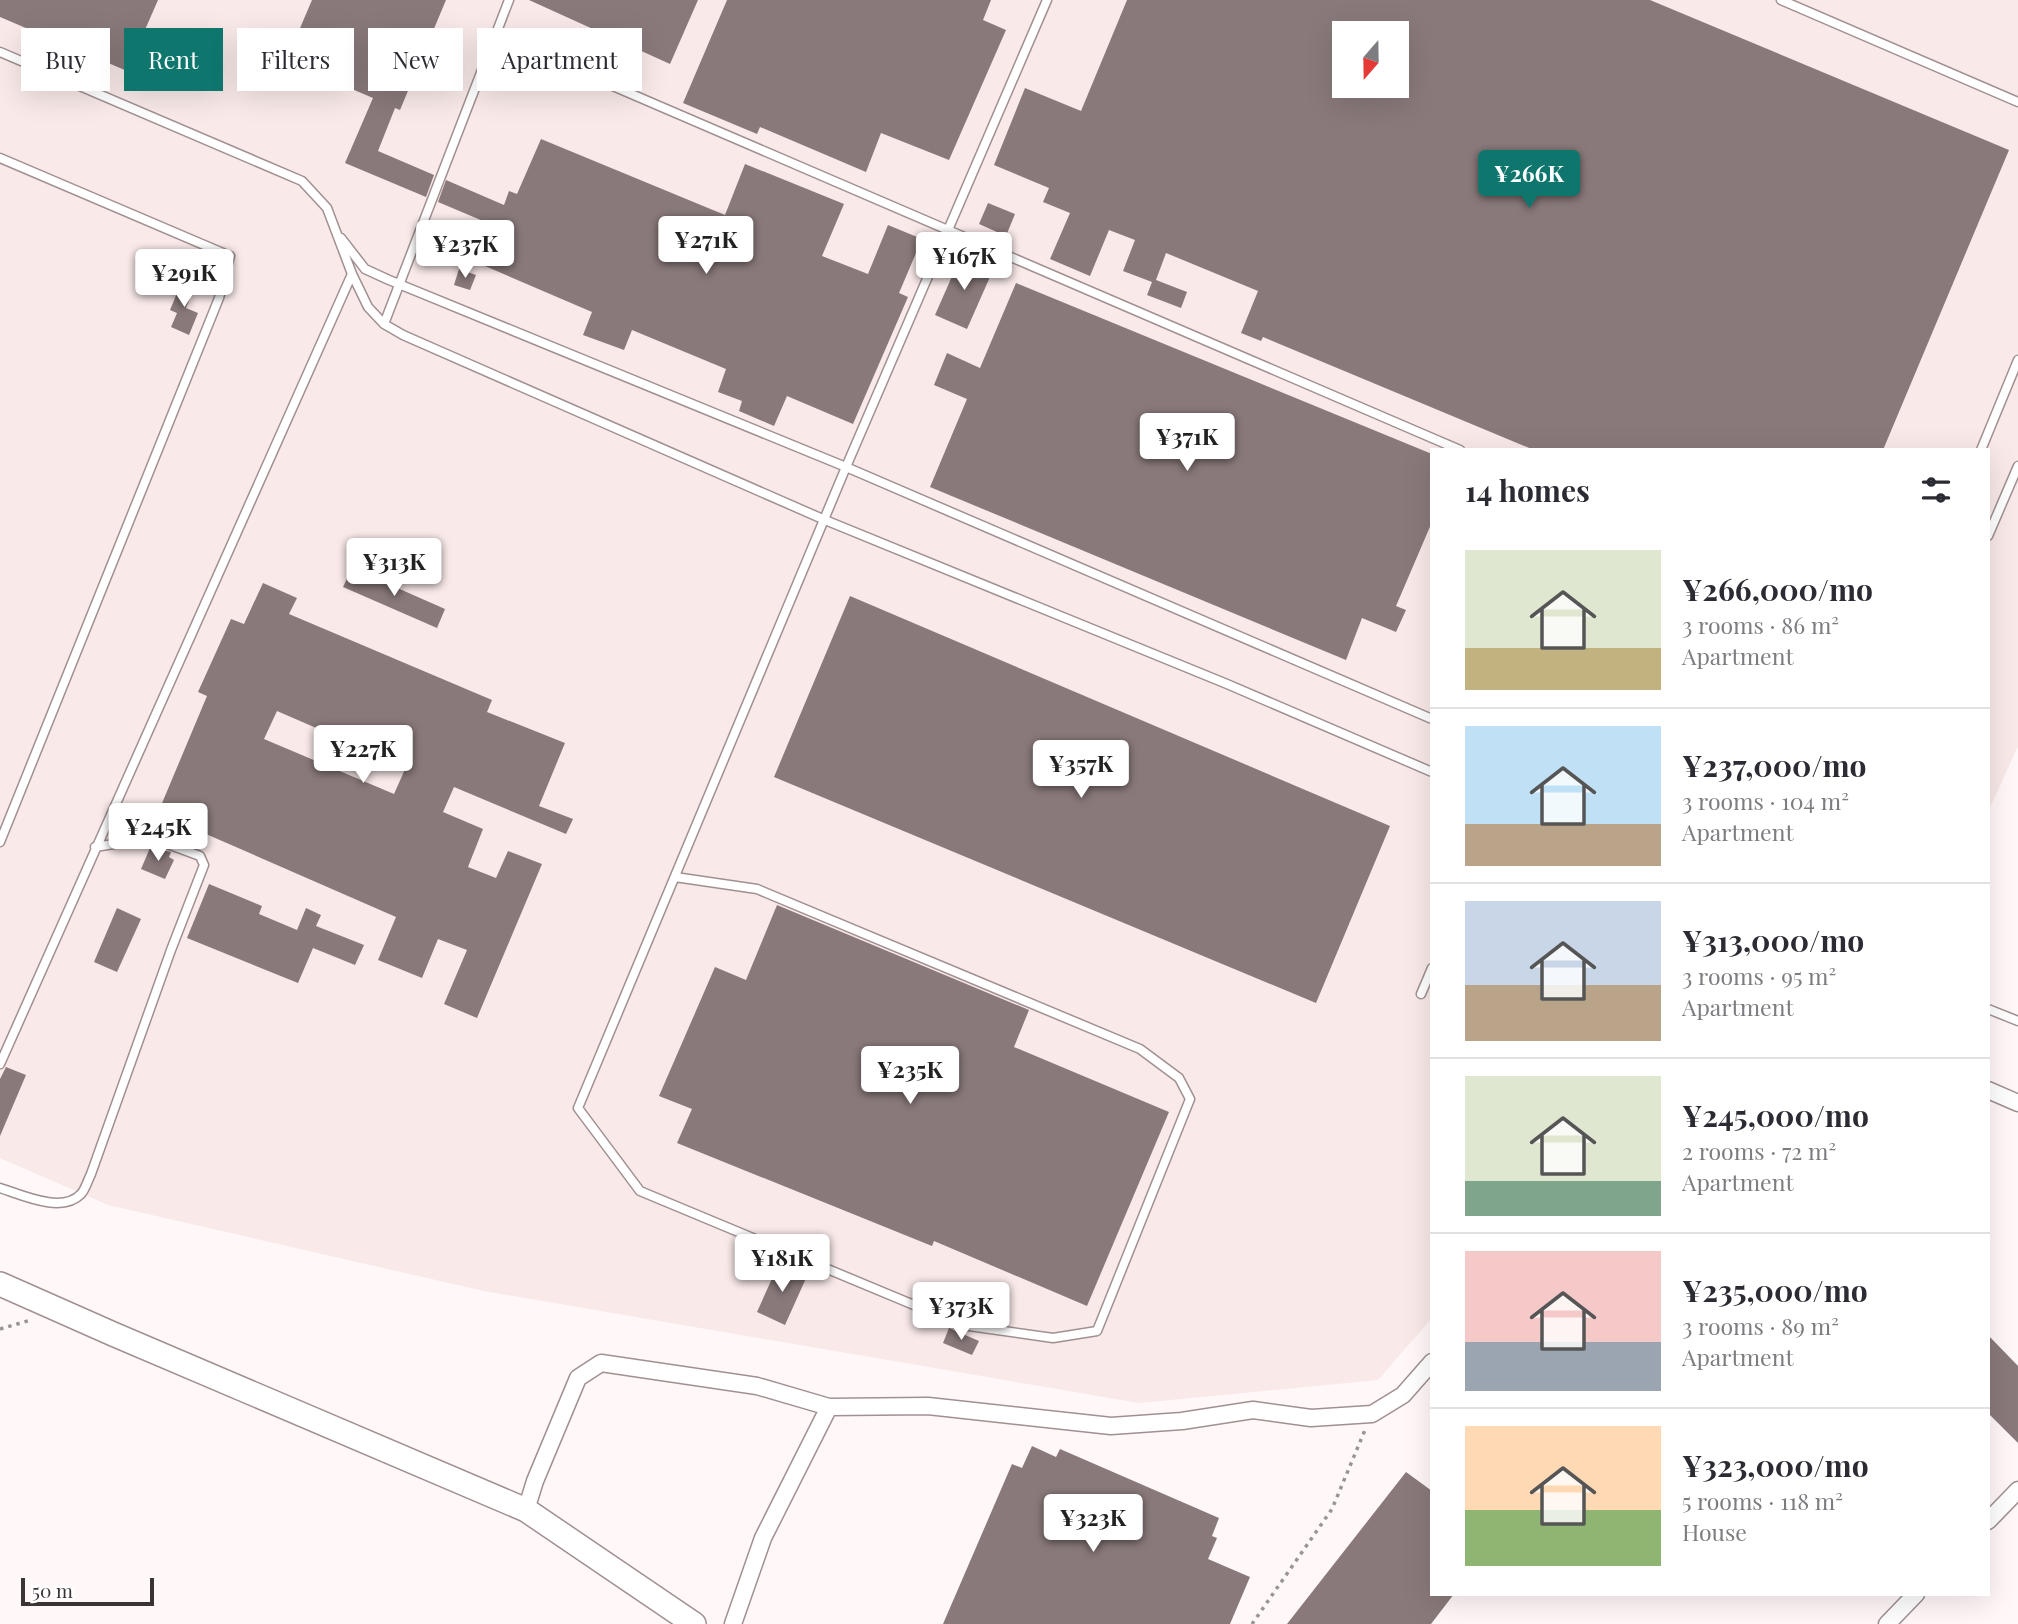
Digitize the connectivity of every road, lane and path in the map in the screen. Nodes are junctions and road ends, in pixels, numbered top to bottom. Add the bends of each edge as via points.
1 (509, 0) edge
2 (1047, 0) edge
3 (1781, 0) edge
4 (497, 28) edge
5 (0, 52) edge
6 (477, 80) edge
7 (625, 91) edge
8 (2018, 102) edge
9 (0, 158) edge
10 (334, 227) junction
11 (948, 229) junction
12 (352, 274) junction
13 (400, 285) junction
14 (384, 324) junction
15 (2018, 360) edge
16 (1455, 448) edge
17 (1982, 448) edge
18 (2018, 466) edge
19 (846, 467) junction
20 (825, 520) junction
21 (1990, 531) edge
22 (1430, 718) edge
23 (1430, 771) edge
24 (0, 842) edge
25 (95, 847) junction
26 (675, 877) junction
27 (1430, 973) edge
28 (1421, 994) dead end
29 (1990, 1010) edge
30 (2018, 1021) edge
31 (0, 1064) edge
32 (1990, 1091) edge
33 (2018, 1103) edge
34 (0, 1188) edge
35 (0, 1284) edge
36 (1430, 1364) edge
37 (830, 1407) junction
38 (1372, 1414) junction
39 (2018, 1490) edge
40 (526, 1510) junction
41 (1990, 1519) edge
42 (1914, 1596) edge
43 (694, 1624) edge
44 (733, 1624) edge
45 (1252, 1624) edge
46 (1887, 1624) edge

1 - 4 lane
2 - 11 lane
3 - 8 lane
5 - 10 lane via 302,181 327,208
6 - 13 lane
7 - 11 lane
9 - 24 lane via 230,256 219,298
10 - 12 lane
10 - 13 lane via 365,269
11 - 16 lane
11 - 19 lane
12 - 14 lane via 368,307
12 - 25 lane
13 - 14 lane
13 - 19 lane
14 - 20 lane
15 - 17 lane
18 - 21 lane
19 - 20 lane
19 - 22 lane
20 - 23 lane
20 - 26 lane
25 - 31 lane
25 - 34 lane via 139,840 165,843 200,856 204,865 81,1194 64,1204
26 - 26 lane via 757,890 1140,1049 1179,1077 1190,1099 1097,1331 1053,1338 962,1325 640,1191 578,1108
27 - 28 lane
29 - 30 lane
32 - 33 street
35 - 40 street
36 - 38 street via 1403,1395
37 - 38 street via 928,1406 1111,1426 1254,1410 1311,1419
37 - 40 street via 757,1386 601,1363 578,1378
37 - 44 street via 763,1538
38 - 45 path via 1332,1509
39 - 41 street
40 - 43 street
42 - 46 street

